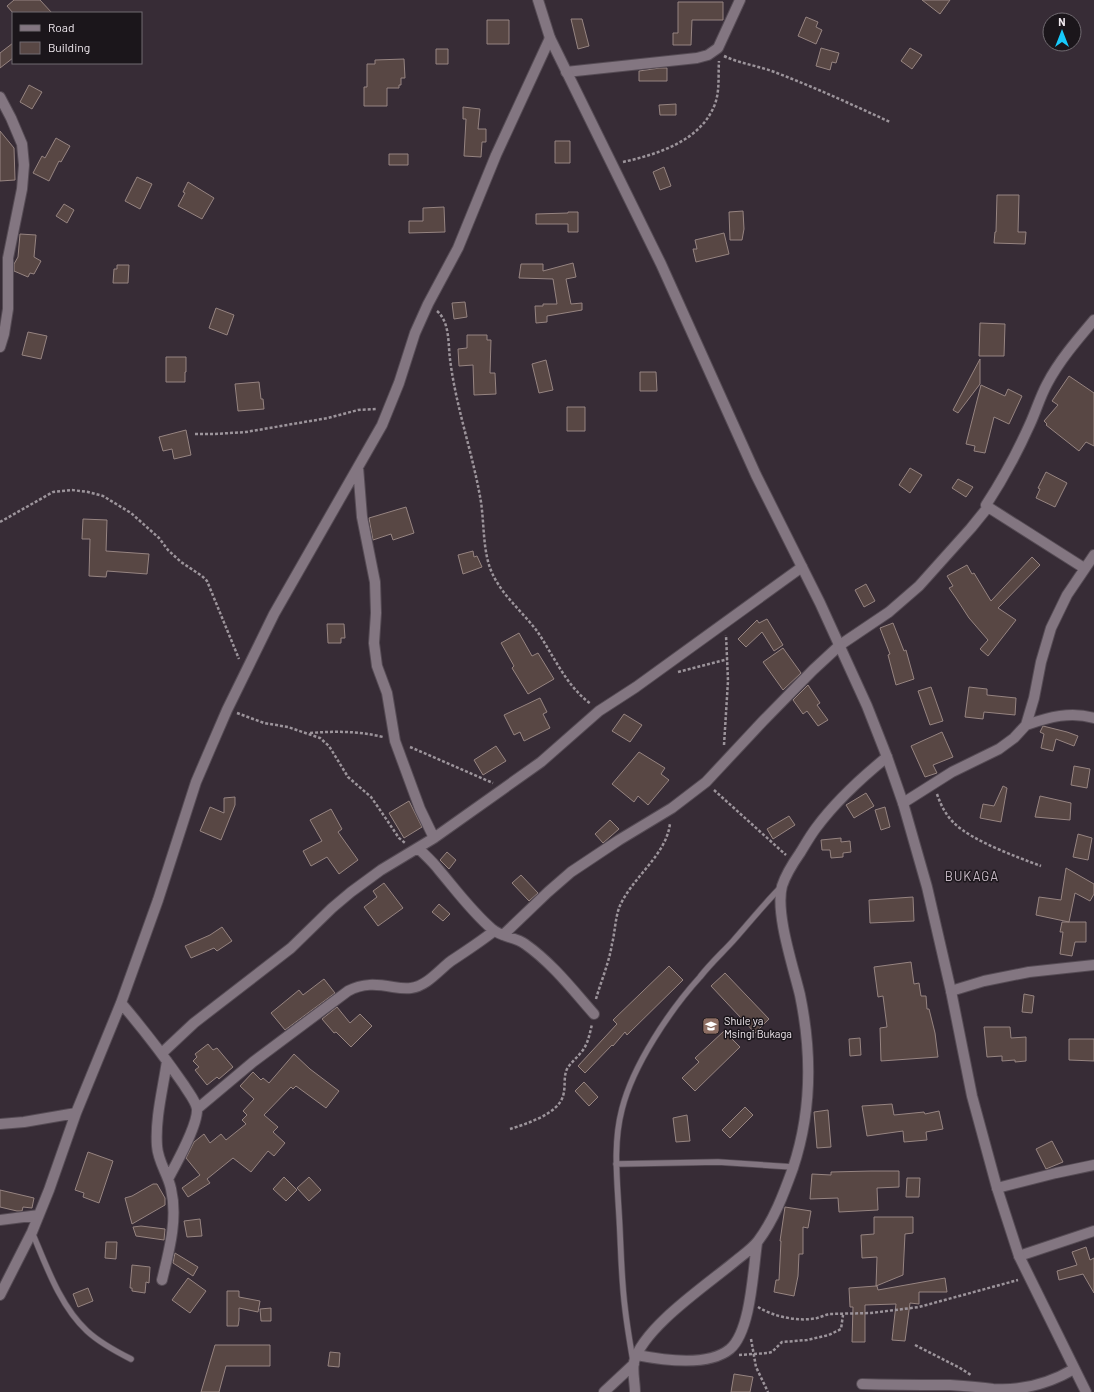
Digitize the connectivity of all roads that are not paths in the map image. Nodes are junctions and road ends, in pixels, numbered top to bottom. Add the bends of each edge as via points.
1 (538, 0) edge
2 (740, 0) edge
3 (550, 38) junction
4 (566, 72) junction
5 (0, 97) edge
6 (4, 291) edge
7 (1094, 320) edge
8 (0, 347) edge
9 (358, 467) junction
10 (988, 507) junction
11 (1094, 555) edge
12 (802, 567) junction
13 (1084, 568) junction
14 (840, 645) junction
15 (1094, 718) edge
16 (1026, 725) junction
17 (887, 757) junction
18 (904, 803) junction
19 (434, 838) junction
20 (418, 848) junction
21 (782, 885) junction
22 (498, 933) junction
23 (1094, 965) edge
24 (951, 991) junction
25 (121, 1003) junction
26 (594, 1014) road end
27 (165, 1057) junction
28 (197, 1109) junction
29 (76, 1112) junction
30 (0, 1124) edge
31 (616, 1164) junction
32 (1094, 1165) edge
33 (793, 1167) junction
34 (168, 1179) junction
35 (997, 1188) junction
36 (39, 1215) junction
37 (0, 1220) edge
38 (1094, 1231) edge
39 (32, 1232) junction
40 (757, 1243) junction
41 (1019, 1256) junction
42 (162, 1280) dead end
43 (0, 1295) edge
44 (130, 1359) dead end
45 (636, 1360) junction
46 (1074, 1369) junction
47 (862, 1384) dead end
48 (604, 1392) edge
49 (635, 1392) edge
50 (1086, 1392) edge

1 - 3 street
2 - 4 street via 719,51 697,58
3 - 4 street
3 - 9 street via 496,155 458,248 415,332 382,425
4 - 12 street via 661,264 756,475
5 - 6 street via 22,144 24,165
6 - 8 street via 4,334
7 - 10 street via 1057,366 1046,385 1016,455 986,505
9 - 19 street via 362,517 375,582 377,666 387,693 395,741 420,809
9 - 25 street via 274,614 227,710 196,782
10 - 13 street
10 - 14 street via 920,586 889,612
11 - 13 street
12 - 14 street
12 - 19 street via 726,624 599,710 541,762
13 - 16 street via 1066,595 1052,628
14 - 17 street
14 - 22 street via 791,692 706,782 672,808 571,872
15 - 16 street via 1064,715
16 - 18 street via 999,749 952,772
17 - 18 street
17 - 21 street via 838,801 816,828
18 - 24 street
19 - 20 street
20 - 22 street via 455,891
20 - 27 street via 351,892 291,948 205,1014
21 - 31 lane via 699,977 656,1037 631,1083 622,1108
21 - 33 street via 783,924 808,1040 809,1084 805,1118
22 - 26 street via 524,942 536,952
22 - 28 street via 481,941 415,988 365,984 348,991 253,1062
23 - 24 street via 1029,972
24 - 35 street via 972,1096
25 - 27 street
25 - 29 street
27 - 28 street via 192,1097
27 - 34 street via 157,1147 161,1165
28 - 34 street via 190,1136
29 - 30 street
29 - 36 street
31 - 33 lane via 718,1162
31 - 45 lane via 624,1300
32 - 35 street
33 - 40 street via 778,1208
34 - 42 street via 174,1208
35 - 41 street
36 - 37 street
36 - 39 street
38 - 41 street
39 - 43 street
39 - 44 lane via 74,1317 104,1344
40 - 45 street via 665,1319 652,1332
40 - 45 street via 743,1326 730,1348 719,1355 691,1361
41 - 46 street
45 - 48 street
45 - 49 street
46 - 47 street via 1049,1382 1029,1387 1001,1389
46 - 50 street

